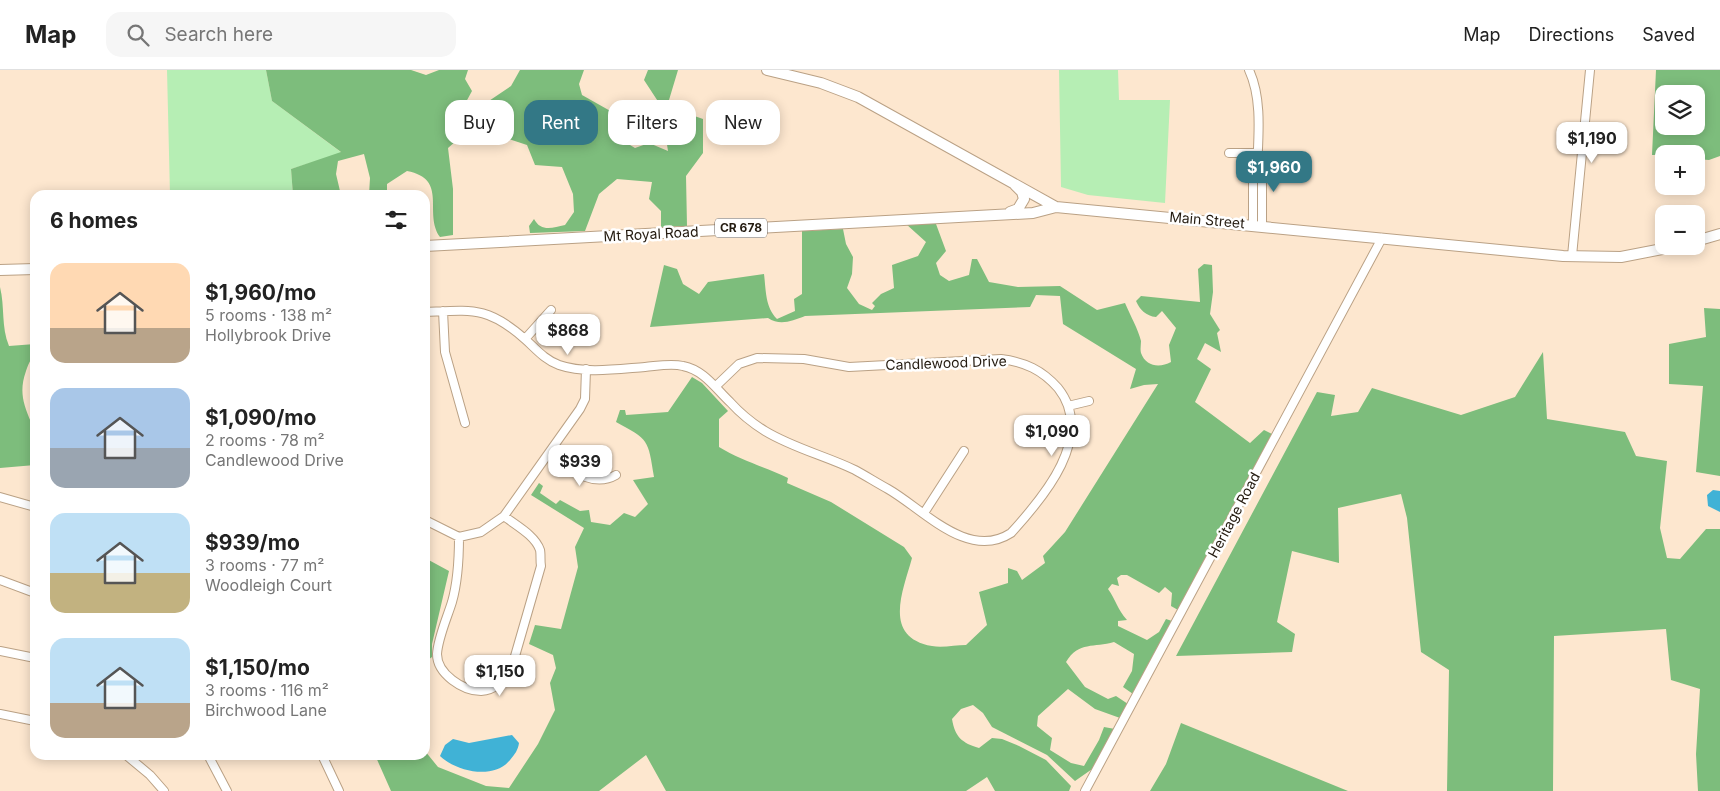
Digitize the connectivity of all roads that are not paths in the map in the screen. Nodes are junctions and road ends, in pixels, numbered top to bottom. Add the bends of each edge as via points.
1 (767, 70) edge
2 (1251, 70) edge
3 (1590, 70) edge
4 (1229, 153) dead end
5 (1258, 153) junction
6 (1002, 175) junction
7 (1056, 206) junction
8 (1002, 214) junction
9 (1258, 225) junction
10 (1720, 234) edge
11 (1382, 238) junction
12 (1705, 238) edge
13 (430, 246) edge
14 (1655, 250) edge
15 (1572, 256) junction
16 (30, 269) edge
17 (0, 270) edge
18 (551, 310) dead end
19 (443, 311) junction
20 (430, 312) edge
21 (525, 339) junction
22 (586, 369) junction
23 (716, 386) junction
24 (1089, 401) dead end
25 (1068, 406) junction
26 (465, 423) dead end
27 (964, 451) dead end
28 (550, 455) junction
29 (616, 475) dead end
30 (0, 497) edge
31 (30, 506) edge
32 (924, 513) junction
33 (504, 516) junction
34 (430, 522) edge
35 (459, 537) junction
36 (0, 580) edge
37 (30, 591) edge
38 (0, 651) edge
39 (30, 657) edge
40 (0, 714) edge
41 (30, 720) edge
42 (132, 760) edge
43 (211, 760) edge
44 (324, 760) edge
45 (164, 791) edge
46 (227, 791) edge
47 (339, 791) edge
48 (1085, 791) edge

1 - 6 main road, Main Street via 821,83 858,97
2 - 5 street via 1257,92
3 - 15 street
4 - 5 street
5 - 9 street via 1257,171 1262,176
6 - 7 main road, Main Street
6 - 8 main road via 1018,187 1024,199 1018,209
7 - 8 main road, Mt Royal Road / CR 678 via 1038,212
7 - 9 main road, Main Street
8 - 13 main road, Mt Royal Road / CR 678
9 - 11 main road, Main Street
10 - 12 main road
11 - 15 main road, Main Street
11 - 48 street, Heritage Road
14 - 15 main road, Main Street via 1621,257
16 - 17 main road
18 - 21 street
19 - 20 street, Candlewood Drive
19 - 21 street, Candlewood Drive via 482,312 505,323
19 - 26 street via 445,352
21 - 22 street, Candlewood Drive via 553,363 572,369
22 - 23 street, Candlewood Drive via 682,366 694,370
22 - 28 street via 584,400
23 - 25 street, Candlewood Drive via 739,364 757,358 804,359 850,367 1001,359 1020,361 1043,374 1063,395
23 - 32 street, Candlewood Drive via 729,402 765,431 855,470
24 - 25 street
25 - 32 street, Candlewood Drive via 1071,423 1067,454 1039,500 1011,533 1001,540 971,540 955,534
27 - 32 street
28 - 29 street via 590,479 609,479
28 - 33 street
30 - 31 street
33 - 35 street via 482,532
33 - 35 street via 531,537 540,550 541,566 511,670 493,688 483,691 471,691 452,679 443,671 437,654 456,588
34 - 35 street
36 - 37 street
38 - 39 street
40 - 41 street
42 - 45 street
43 - 46 street
44 - 47 street

